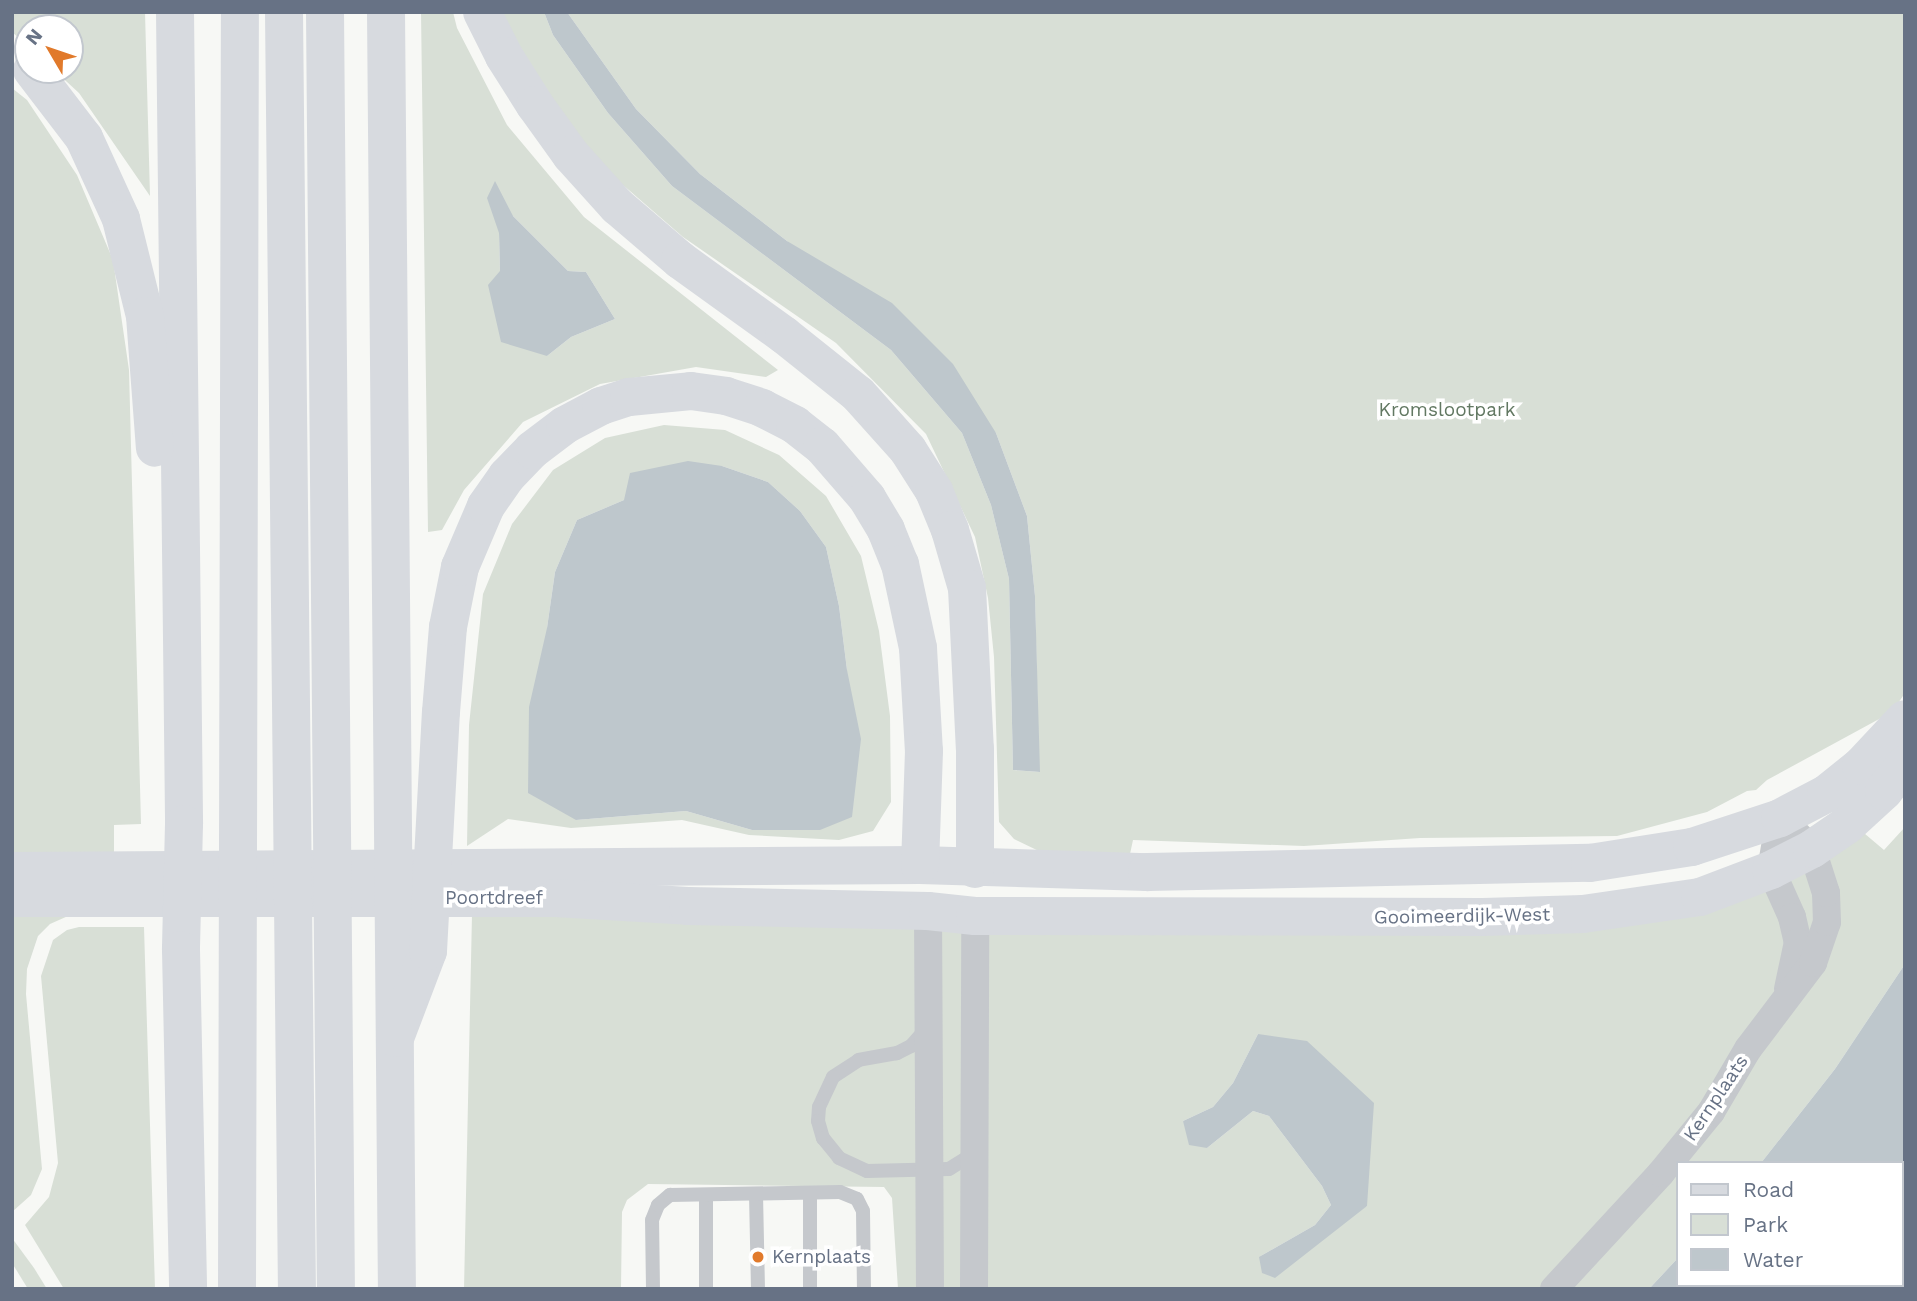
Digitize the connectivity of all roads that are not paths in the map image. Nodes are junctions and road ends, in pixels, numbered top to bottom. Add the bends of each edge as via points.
1 (175, 12) edge
2 (240, 12) edge
3 (284, 12) edge
4 (326, 12) edge
5 (386, 12) edge
6 (482, 12) edge
7 (42, 84) edge
8 (1905, 719) edge
9 (1905, 764) edge
10 (1780, 818) junction
11 (172, 825) junction
12 (1812, 849) junction
13 (920, 865) junction
14 (975, 869) junction
15 (1771, 870) junction
16 (12, 871) edge
17 (12, 898) edge
18 (928, 911) junction
19 (975, 916) junction
20 (411, 950) junction
21 (1787, 995) junction
22 (929, 1022) junction
23 (976, 1150) junction
24 (930, 1168) junction
25 (810, 1193) junction
26 (756, 1194) junction
27 (706, 1195) junction
28 (188, 1289) edge
29 (237, 1289) edge
30 (297, 1289) edge
31 (336, 1289) edge
32 (397, 1289) edge
33 (653, 1289) edge
34 (706, 1289) edge
35 (758, 1289) edge
36 (810, 1289) edge
37 (864, 1289) edge
38 (930, 1289) edge
39 (974, 1289) edge
40 (1554, 1289) edge

1 - 11 main road
2 - 29 main road
3 - 30 main road
4 - 31 main road
5 - 20 main road via 391,825
6 - 14 main road via 535,105 571,155 617,206 680,260 858,394 908,450 934,491 967,589
7 - 11 main road via 83,138 102,173 121,219 145,316
8 - 10 main road via 1861,766 1826,794
9 - 12 main road, Gooimeerdijk-West via 1847,825
10 - 12 street, Kernplaats
10 - 14 main road via 1692,847 1590,863 1147,872
10 - 15 street
11 - 28 main road via 181,950
12 - 15 main road, Gooimeerdijk-West
12 - 21 street, Kernplaats via 1826,893 1827,922 1813,963
13 - 14 main road, Poortdreef
13 - 16 main road, Poortdreef
13 - 18 main road
13 - 20 main road via 924,751 918,648 903,574 886,530 845,469 795,425 726,396 691,391 629,397 565,425 532,450 486,506 460,566 448,627 436,825
14 - 19 main road
15 - 19 main road, Gooimeerdijk-West via 1700,897 1583,914
15 - 21 street, Kernplaats via 1797,929 1797,954
17 - 18 main road, Poortdreef via 555,898
18 - 19 main road, Poortdreef
18 - 22 street
19 - 23 street
20 - 32 main road via 395,1038
21 - 40 street, Kernplaats via 1711,1112 1635,1203
22 - 24 street
22 - 24 lane via 911,1046 859,1060 833,1077 821,1100 818,1121 830,1149 852,1165 867,1171
23 - 24 lane via 949,1169
23 - 39 street
24 - 38 street
25 - 26 lane
25 - 36 lane
25 - 37 lane via 846,1193 861,1205
26 - 27 lane
26 - 35 lane
27 - 33 lane via 670,1195 658,1205 652,1220
27 - 34 lane

